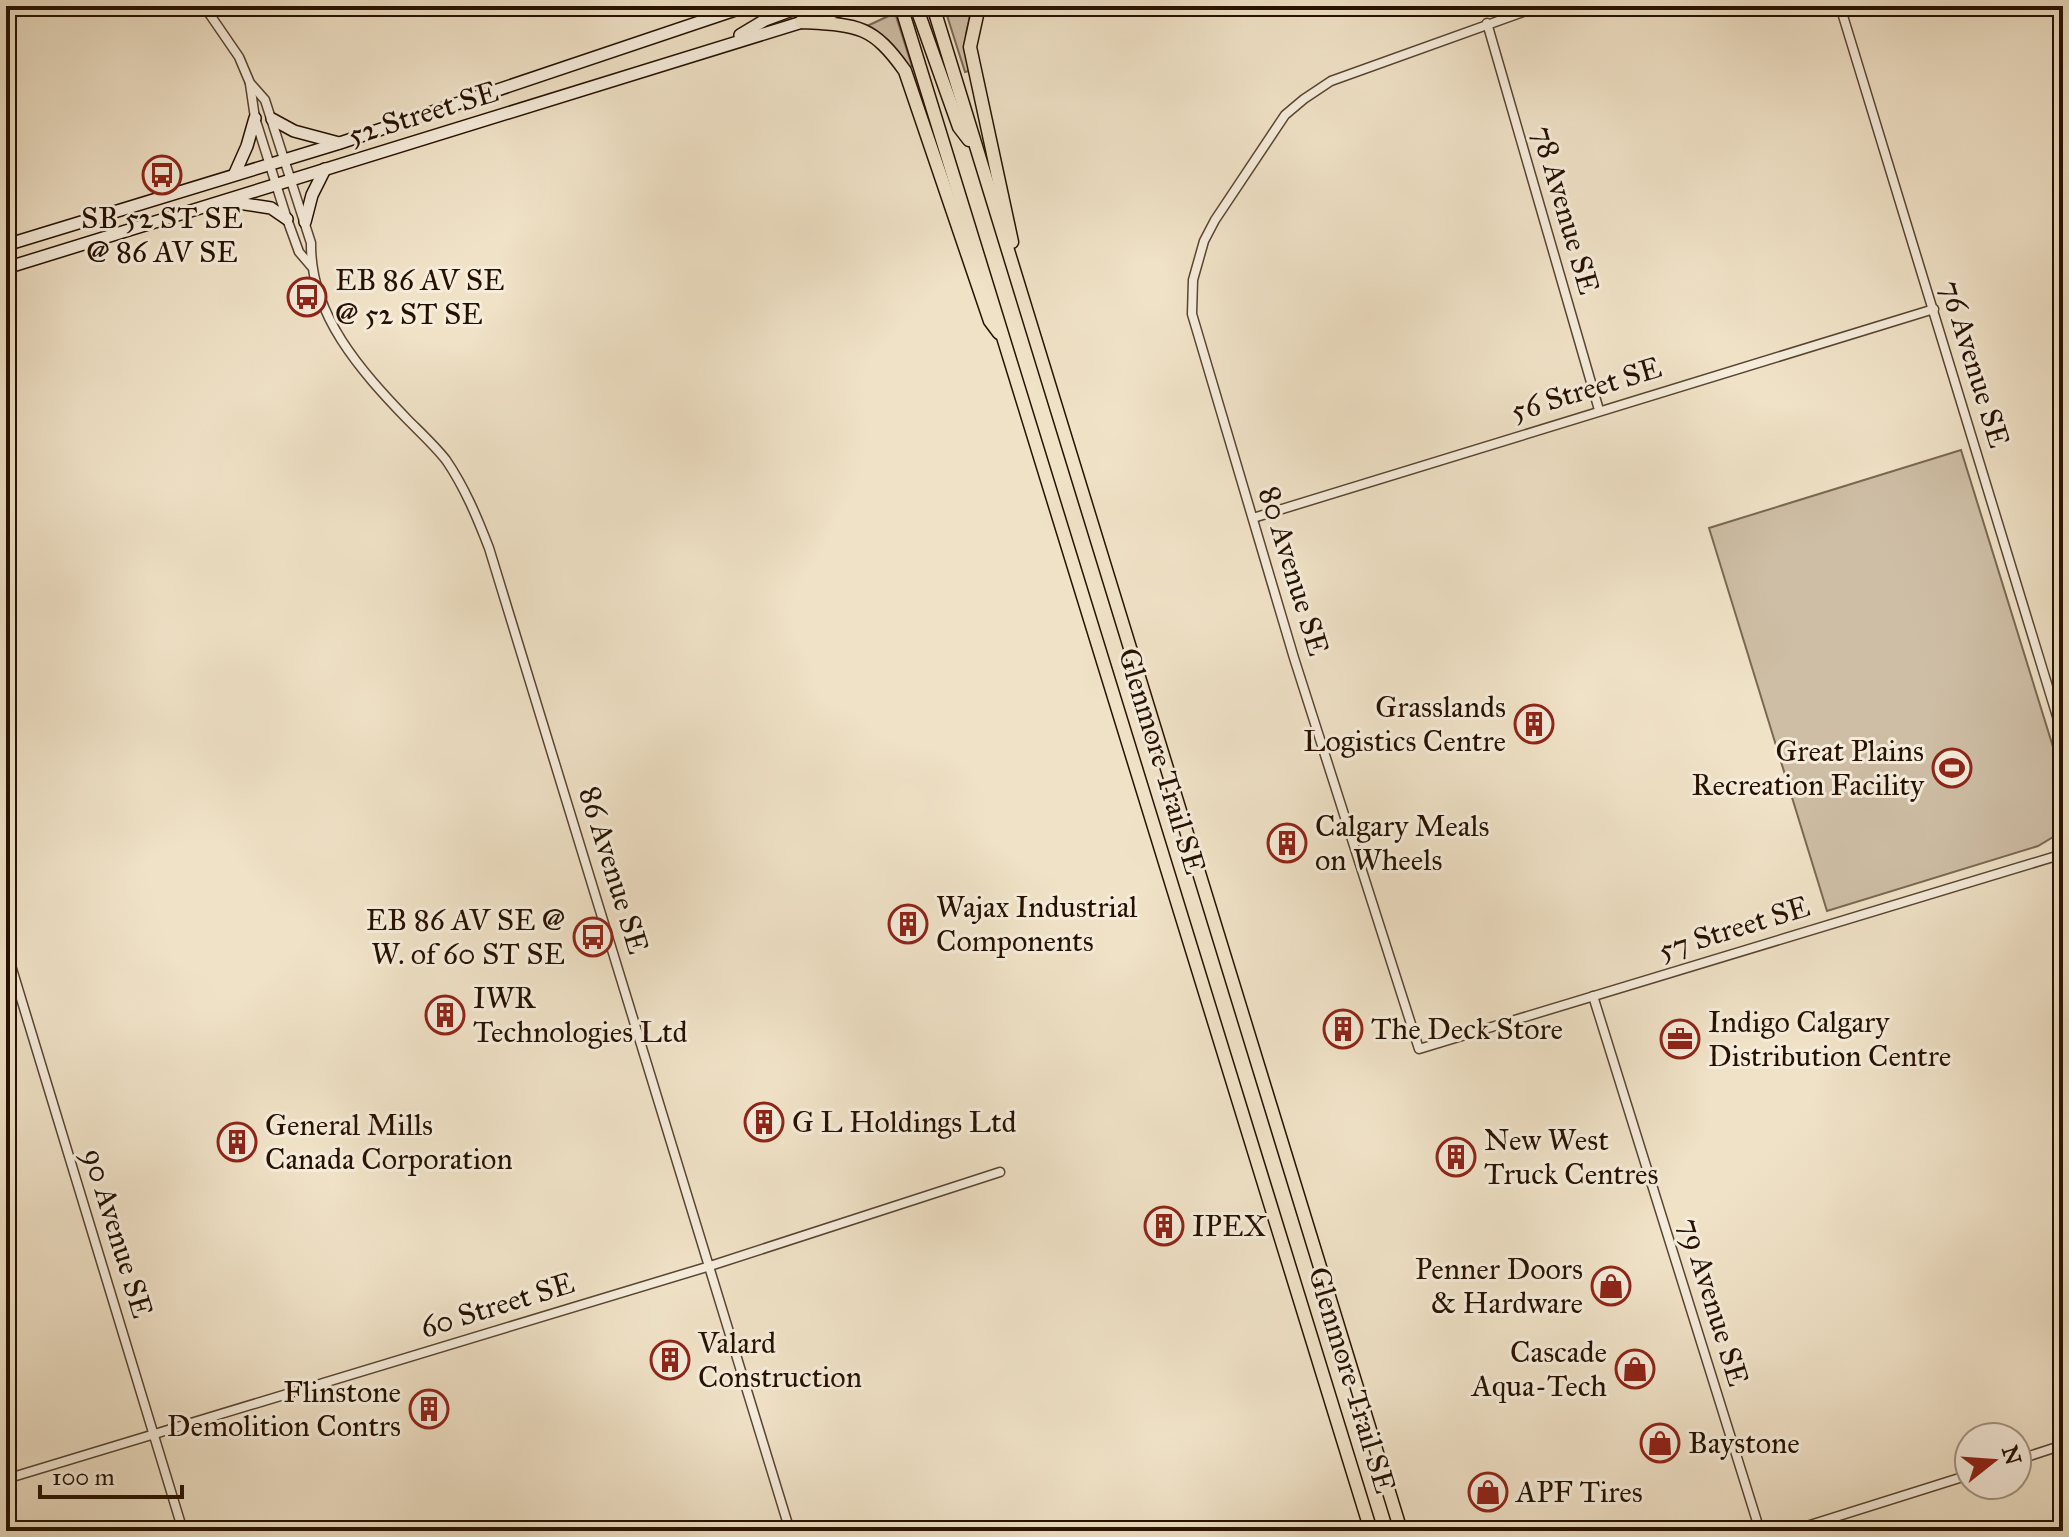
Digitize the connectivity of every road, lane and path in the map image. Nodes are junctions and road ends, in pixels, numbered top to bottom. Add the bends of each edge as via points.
1 (204, 6) edge
2 (747, 6) edge
3 (803, 6) edge
4 (854, 6) edge
5 (901, 6) edge
6 (916, 6) edge
7 (933, 6) edge
8 (979, 6) edge
9 (1540, 6) edge
10 (1840, 6) edge
11 (801, 22) junction
12 (1487, 23) junction
13 (726, 44) junction
14 (250, 83) junction
15 (255, 118) junction
16 (272, 119) junction
17 (340, 143) junction
18 (975, 149) junction
19 (285, 159) junction
20 (270, 164) junction
21 (325, 169) junction
22 (235, 173) junction
23 (291, 179) junction
24 (276, 184) junction
25 (221, 200) junction
26 (287, 219) junction
27 (305, 222) junction
28 (6, 245) edge
29 (311, 266) junction
30 (6, 268) edge
31 (1013, 269) junction
32 (1934, 309) junction
33 (1006, 344) junction
34 (1599, 410) junction
35 (1253, 518) junction
36 (2063, 736) edge
37 (2063, 854) edge
38 (6, 949) edge
39 (1593, 996) junction
40 (1419, 1049) joint
41 (1000, 1172) dead end
42 (710, 1266) junction
43 (154, 1435) junction
44 (2063, 1445) edge
45 (2033, 1455) edge
46 (6, 1479) edge
47 (1953, 1480) edge
48 (1401, 1529) edge
49 (183, 1531) edge
50 (790, 1531) edge
51 (1371, 1531) edge
52 (1760, 1531) edge
53 (1791, 1531) edge

1 - 14 street, 86 Avenue SE
2 - 17 main road, 52 Street SE
3 - 13 main road via 765,20
4 - 11 main road, 52 Street SE
5 - 33 main road, Glenmore Trail SE
6 - 18 main road via 959,127
7 - 18 main road, Glenmore Trail SE
8 - 31 main road via 970,47
9 - 12 street, 80 Avenue SE
10 - 32 street, 76 Avenue SE
11 - 13 main road, 52 Street SE
11 - 33 main road via 863,29 880,39 905,71 990,321
12 - 34 street, 78 Avenue SE
12 - 35 street, 80 Avenue SE via 1331,81 1304,99 1285,115 1204,241 1193,280 1192,314
13 - 21 main road, 52 Street SE
14 - 15 street, 86 Avenue SE
14 - 16 street, 86 Avenue SE
15 - 20 street, 86 Avenue SE
15 - 22 main road
16 - 17 main road
16 - 19 street, 86 Avenue SE
17 - 19 main road, 52 Street SE
18 - 31 main road, Glenmore Trail SE
19 - 20 main road, 52 Street SE
19 - 23 street, 86 Avenue SE
20 - 22 main road, 52 Street SE
20 - 24 street, 86 Avenue SE
21 - 23 main road, 52 Street SE
21 - 27 main road
22 - 28 main road, 52 Street SE
23 - 24 main road, 52 Street SE
23 - 27 street, 86 Avenue SE
24 - 25 main road, 52 Street SE
24 - 26 street, 86 Avenue SE
25 - 26 main road via 271,208
25 - 30 main road, 52 Street SE
26 - 29 street, 86 Avenue SE via 299,252
27 - 29 street, 86 Avenue SE
29 - 42 street, 86 Avenue SE via 344,346 444,458 469,497 499,577
31 - 48 main road, Glenmore Trail SE
32 - 34 street, 56 Street SE
32 - 36 street, 76 Avenue SE
33 - 51 main road, Glenmore Trail SE
34 - 35 street, 56 Street SE
35 - 40 street, 80 Avenue SE
37 - 39 street, 57 Street SE
38 - 43 street, 90 Avenue SE
39 - 40 street, 57 Street SE
39 - 52 street, 79 Avenue SE
41 - 42 street, 60 Street SE
42 - 43 street, 60 Street SE
42 - 50 street, 86 Avenue SE
43 - 46 street, 60 Street SE
43 - 49 street, 90 Avenue SE
44 - 45 street
47 - 53 street

